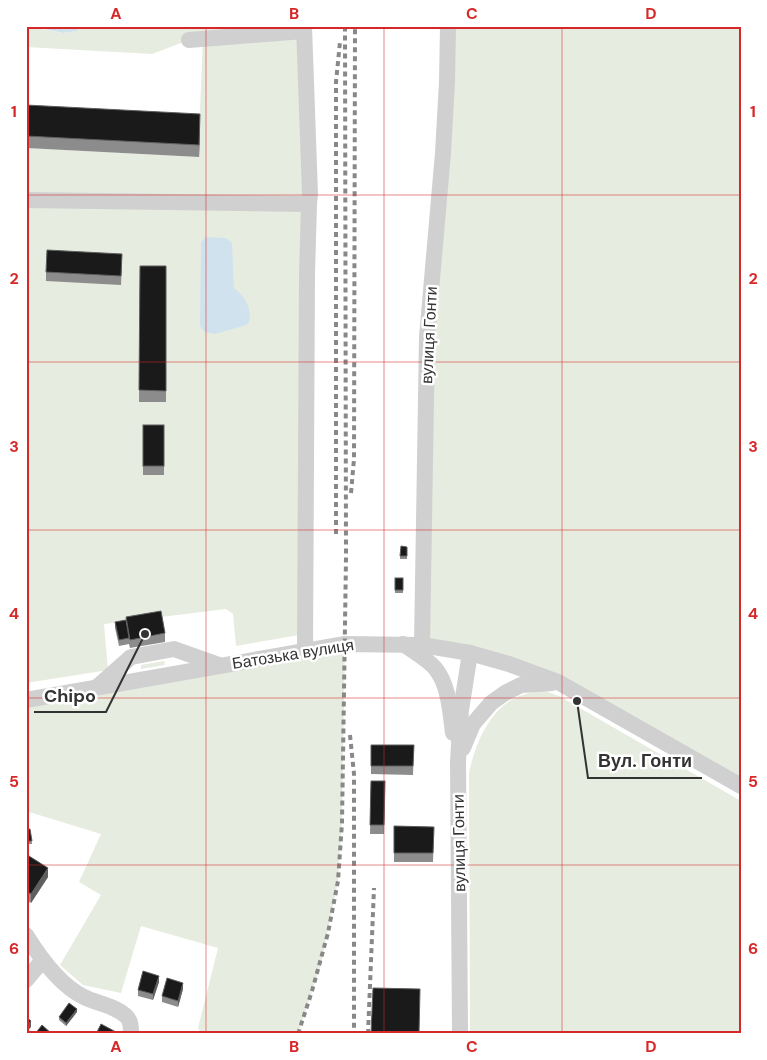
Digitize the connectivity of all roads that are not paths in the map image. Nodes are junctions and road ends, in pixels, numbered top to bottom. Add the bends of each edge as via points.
1 (448, 26) edge
2 (304, 28) edge
3 (189, 40) dead end
4 (26, 200) edge
5 (309, 204) junction
6 (403, 644) junction
7 (422, 645) junction
8 (305, 650) junction
9 (470, 653) junction
10 (221, 665) junction
11 (558, 682) junction
12 (96, 687) junction
13 (26, 700) edge
14 (458, 762) junction
15 (741, 786) edge
16 (26, 935) edge
17 (42, 961) junction
18 (26, 980) edge
19 (131, 1034) edge
20 (460, 1034) edge

1 - 7 street, вулиця Гонти via 443,153 427,337
2 - 3 street
2 - 5 street
4 - 5 street
5 - 8 street
6 - 7 street, Батозька вулиця
6 - 8 street, Батозька вулиця via 345,644
6 - 14 street via 434,666 445,686
7 - 9 street, Батозька вулиця
8 - 10 street, Батозька вулиця
9 - 11 street, Батозька вулиця
9 - 14 street, вулиця Гонти via 461,710
10 - 12 street, Батозька вулиця
10 - 12 street via 174,649 130,657
11 - 14 street via 521,685 491,703 473,724
11 - 15 street, Батозька вулиця
12 - 13 street, Батозька вулиця
14 - 20 street, вулиця Гонти
16 - 17 street
17 - 18 street
17 - 19 street via 83,997 114,1008 128,1017

